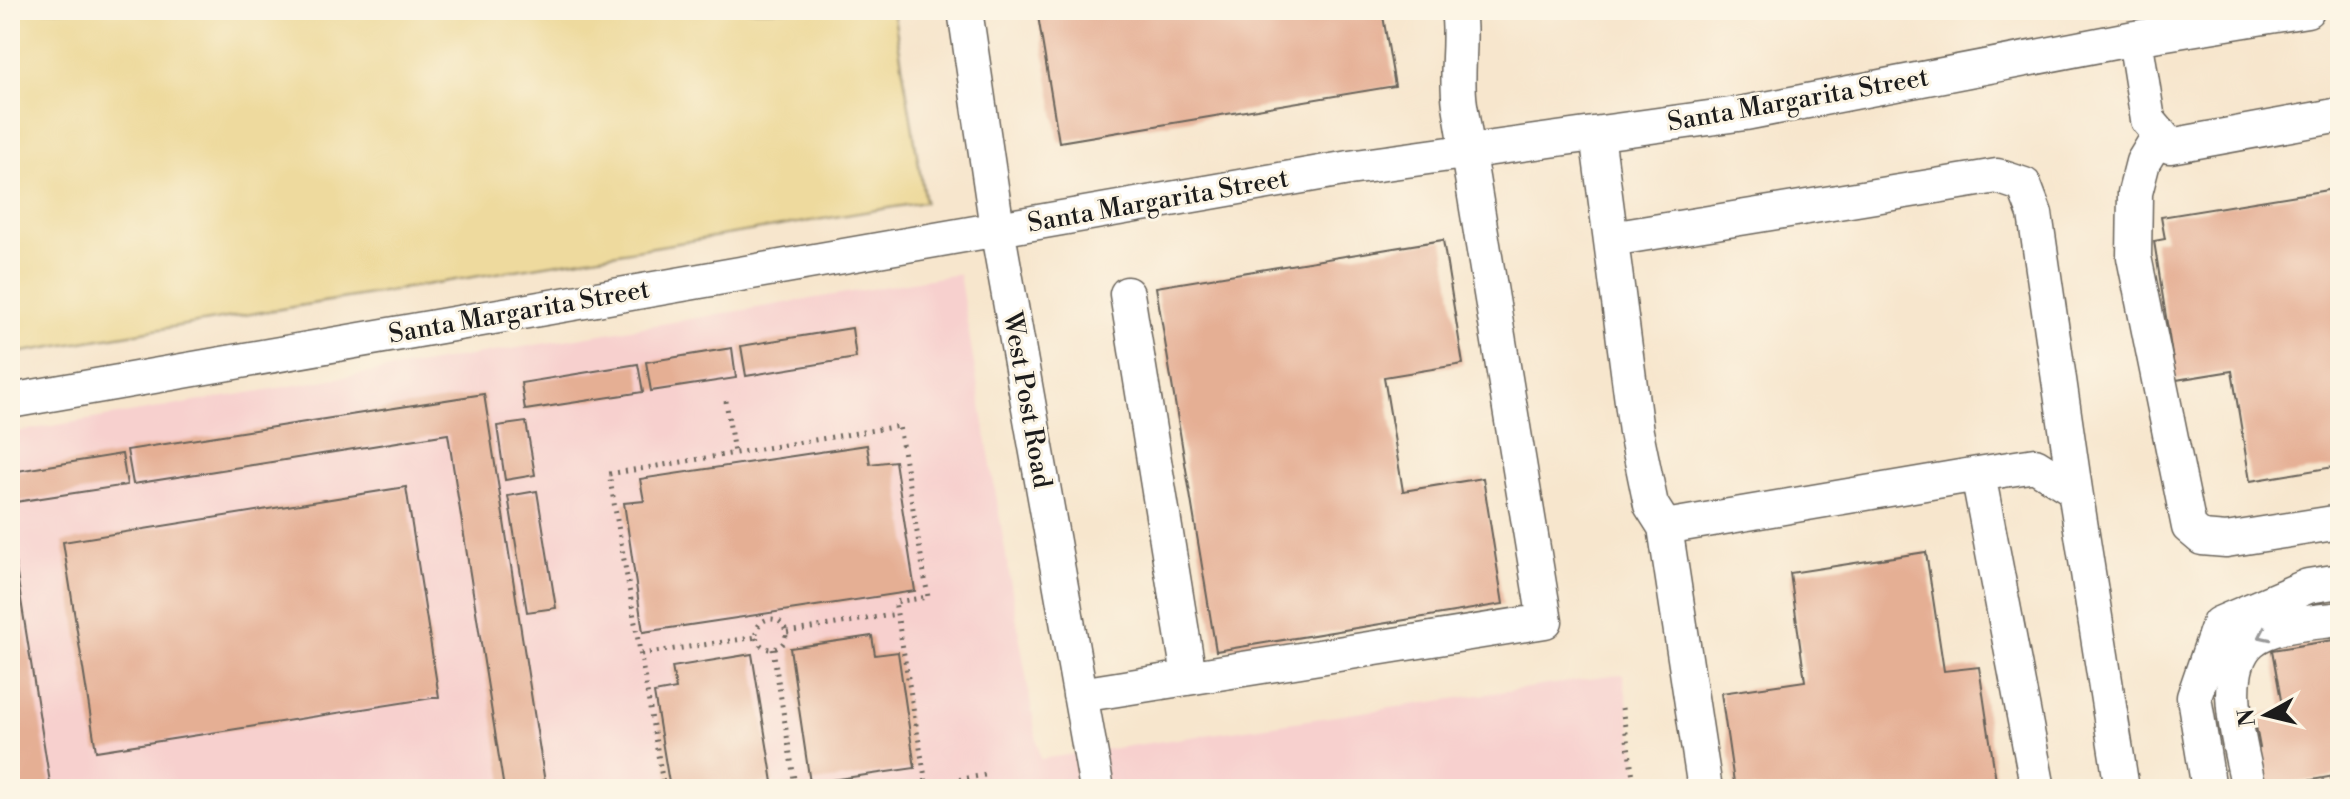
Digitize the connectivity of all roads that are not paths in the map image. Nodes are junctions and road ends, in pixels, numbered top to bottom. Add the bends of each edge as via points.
1 (965, 10) edge
2 (1458, 10) edge
3 (2307, 10) edge
4 (2135, 38) junction
5 (2340, 115) edge
6 (1597, 134) junction
7 (2160, 134) junction
8 (1467, 151) junction
9 (997, 228) junction
10 (1611, 239) junction
11 (1127, 294) dead end
12 (10, 401) edge
13 (1978, 474) junction
14 (2075, 490) junction
15 (2340, 522) edge
16 (1665, 527) junction
17 (2340, 581) edge
18 (2340, 619) edge
19 (1189, 676) junction
20 (1080, 695) junction
21 (1097, 789) edge
22 (1705, 789) edge
23 (2038, 789) edge
24 (2122, 789) edge
25 (2209, 789) edge
26 (2249, 789) edge

1 - 9 street, West Post Road
2 - 8 street via 1462,31 1456,77
3 - 4 street, Santa Margarita Street
4 - 6 street, Santa Margarita Street via 1745,113
4 - 7 street via 2148,120
5 - 7 street via 2170,146
6 - 8 street, Santa Margarita Street
6 - 10 street
7 - 15 street via 2143,162 2135,193 2134,257 2189,527 2202,538 2226,540
8 - 9 street, Santa Margarita Street
8 - 19 street via 1545,621
9 - 12 street, Santa Margarita Street
9 - 20 street, West Post Road
10 - 14 street via 1997,176 2024,185 2035,214
10 - 16 street via 1636,432 1651,505
11 - 19 street
13 - 14 street via 2035,465
13 - 16 street
13 - 23 street
14 - 24 street
16 - 22 street
17 - 25 street via 2308,586 2219,624 2194,697
18 -> 26 street via 2278,629 2251,641 2236,662 2234,707
19 - 20 street
20 - 21 street, West Post Road

